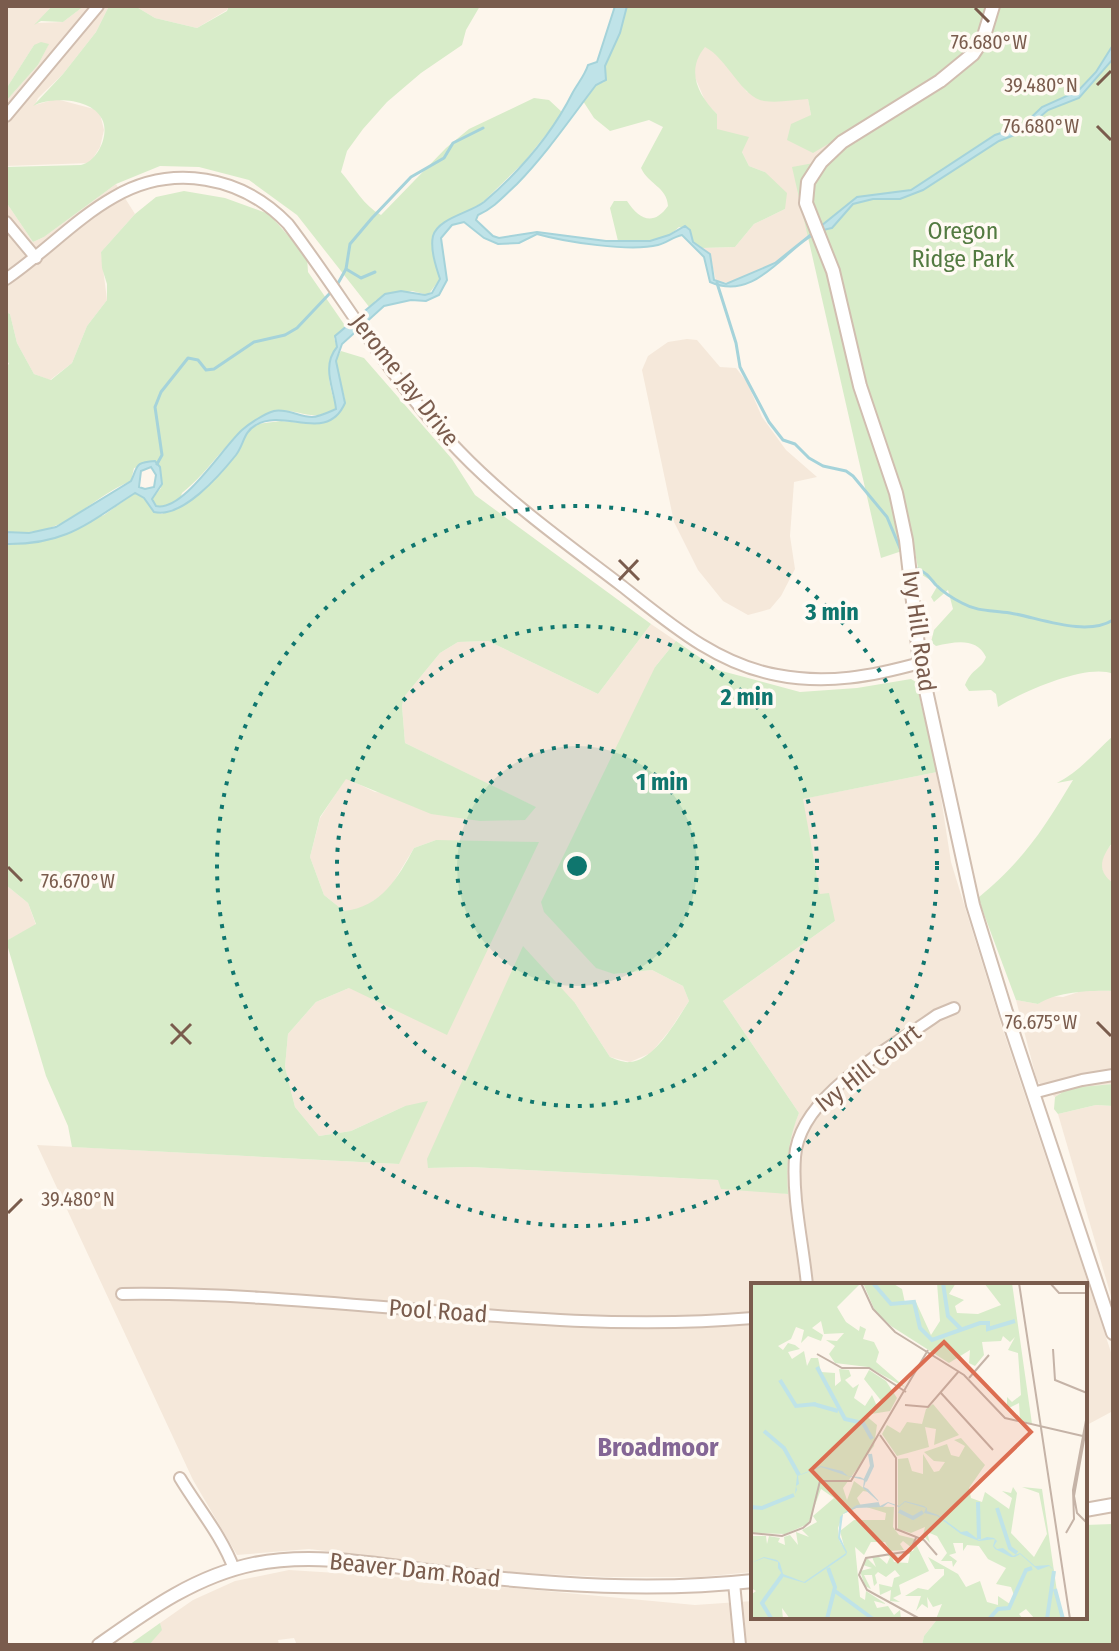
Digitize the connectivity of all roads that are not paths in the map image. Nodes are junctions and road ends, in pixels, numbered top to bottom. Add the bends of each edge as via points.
1 (98, 6) edge
2 (993, 6) edge
3 (6, 116) edge
4 (6, 222) edge
5 (36, 258) junction
6 (6, 279) edge
7 (920, 663) junction
8 (954, 1008) dead end
9 (1113, 1075) edge
10 (1033, 1093) junction
11 (807, 1283) edge
12 (122, 1294) dead end
13 (751, 1318) edge
14 (1113, 1333) edge
15 (180, 1478) dead end
16 (1113, 1505) edge
17 (1087, 1510) edge
18 (234, 1569) junction
19 (751, 1581) edge
20 (734, 1583) junction
21 (99, 1645) edge
22 (740, 1645) edge

1 - 3 street
2 - 7 street, Ivy Hill Road via 983,39 959,68 842,142 821,162 805,192 896,493
4 - 5 street
5 - 6 street, Jerome Jay Drive
5 - 7 street, Jerome Jay Drive via 115,196 153,181 197,177 239,188 275,210 413,399 458,451 699,644 748,668 803,679 855,678
7 - 10 street, Ivy Hill Road via 973,905
8 - 11 street, Ivy Hill Court via 841,1083 803,1125 795,1175
9 - 10 street
10 - 14 street, Ivy Hill Road
12 - 13 street, Pool Road via 601,1322
15 - 18 street via 223,1542
16 - 17 street
18 - 20 street, Beaver Dam Road via 298,1559 545,1584
18 - 21 street, Beaver Dam Road via 173,1595
19 - 20 street, Beaver Dam Road
20 - 22 street

